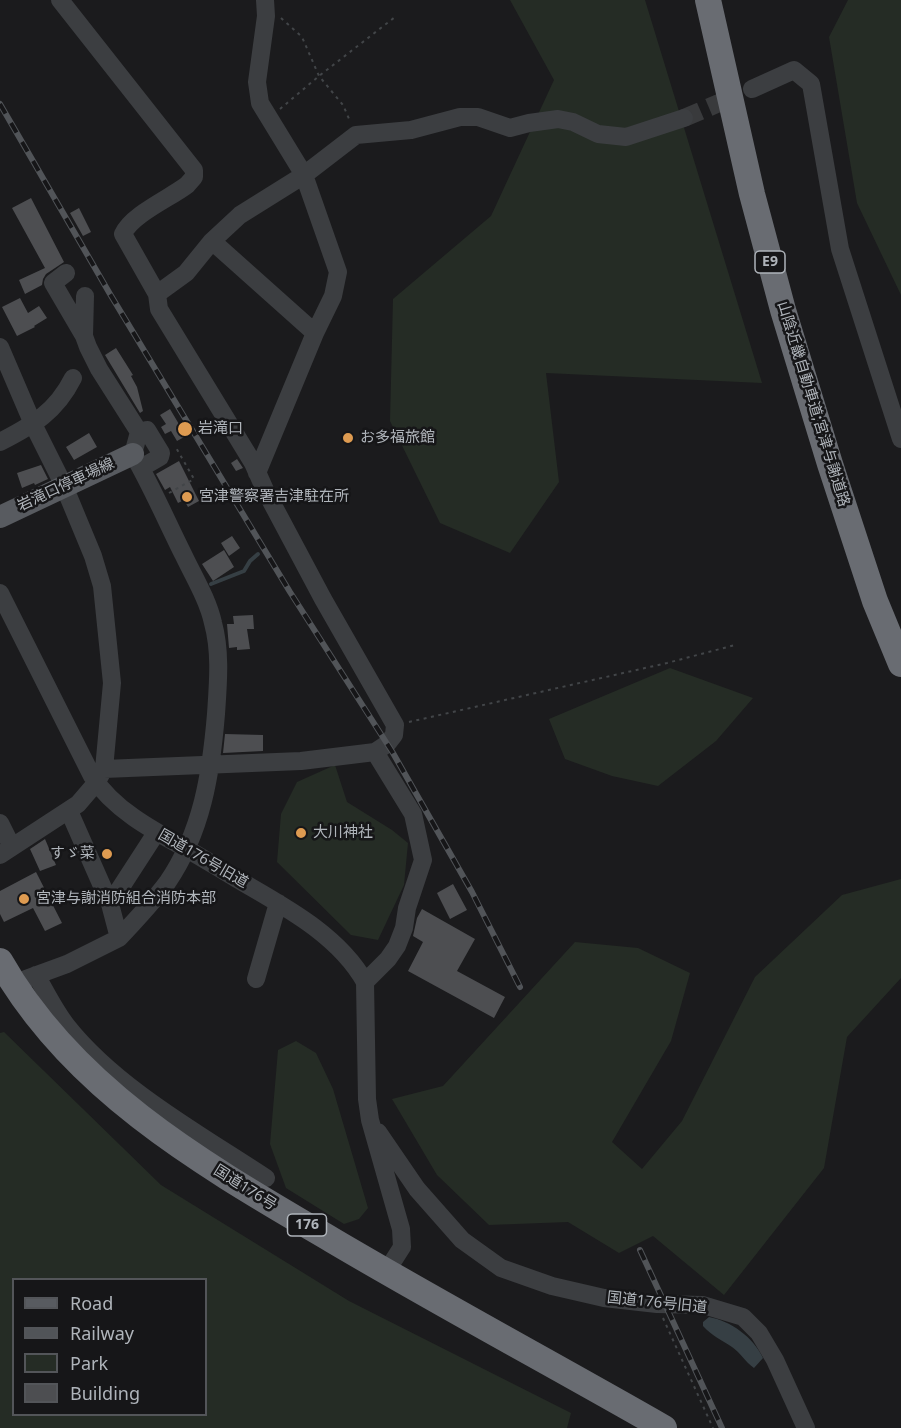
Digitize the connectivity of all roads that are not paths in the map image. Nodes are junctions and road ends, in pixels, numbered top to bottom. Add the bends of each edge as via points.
1 (60, 0) edge
2 (708, 0) edge
3 (265, 4) edge
4 (752, 89) tunnel mouth
5 (684, 118) tunnel mouth
6 (304, 175) junction
7 (212, 241) junction
8 (66, 273) dead end
9 (157, 294) junction
10 (86, 296) dead end
11 (315, 333) junction
12 (84, 336) junction
13 (0, 347) edge
14 (73, 378) dead end
15 (33, 424) junction
16 (139, 432) junction
17 (901, 439) edge
18 (0, 442) edge
19 (137, 461) junction
20 (257, 473) junction
21 (64, 486) junction
22 (0, 517) edge
23 (849, 519) junction
24 (0, 593) edge
25 (901, 633) edge
26 (901, 664) edge
27 (375, 752) junction
28 (211, 765) junction
29 (100, 776) junction
30 (69, 811) junction
31 (0, 823) edge
32 (156, 833) junction
33 (186, 849) junction
34 (6, 851) edge
35 (278, 903) junction
36 (110, 904) junction
37 (119, 938) junction
38 (0, 962) edge
39 (256, 979) dead end
40 (25, 980) junction
41 (365, 982) junction
42 (96, 1069) junction
43 (370, 1120) junction
44 (266, 1178) dead end
45 (386, 1272) junction
46 (636, 1421) edge
47 (664, 1428) edge
48 (806, 1428) edge

1 - 9 street via 194,170 187,185 134,220 123,234
2 - 23 highway, 山陰近畿自動車道;宮津与謝道路 / E9 via 752,194 783,309
3 - 6 street via 257,82 260,103
4 - 17 street via 794,70 811,84 840,249
5 - 6 street via 626,137 598,134 558,119 510,128 478,117 460,117 411,130 356,135
6 - 7 street via 240,215
6 - 11 street via 338,272 333,296
7 - 9 street via 186,273
7 - 11 street
8 - 12 street via 53,283
9 - 20 street via 159,309
10 - 12 street
11 - 20 street
12 - 16 street via 99,369
13 - 15 street
14 - 15 street via 56,405
15 - 18 street
15 - 21 street
16 - 19 street
16 - 19 street via 147,430 161,453 160,457
19 - 21 main road, 岩滝口停車場線
19 - 28 street via 213,621 218,665
20 - 27 street via 395,725 394,735
21 - 22 main road, 岩滝口停車場線
21 - 29 street via 102,586 112,683
23 - 25 highway via 880,579
23 - 26 highway, 山陰近畿自動車道;宮津与謝道路 / E9 via 875,601
24 - 29 street, 国道176号旧道
27 - 28 street via 301,762
27 - 41 street via 413,814 423,860 397,946
28 - 29 street
28 - 33 street via 203,804
29 - 30 street via 89,794
29 - 32 street, 国道176号旧道 via 109,797
30 - 34 street
30 - 36 street
31 - 34 street
32 - 33 street, 国道176号旧道
32 - 36 street
33 - 35 street, 国道176号旧道
33 - 37 street via 168,881
35 - 39 street
35 - 41 street, 国道176号旧道 via 323,933 358,969
36 - 37 street
37 - 40 street
38 - 40 highway, 国道176号 / 176
40 - 42 highway, 国道176号 / 176 via 58,1041
41 - 43 street, 国道176号旧道
42 - 44 street via 119,1078
42 - 45 highway, 国道176号 / 176 via 164,1136
43 - 45 street, 国道176号旧道 via 402,1247
43 - 48 street, 国道176号旧道 via 417,1189 462,1240 501,1268 594,1296 703,1305 743,1317 759,1333 775,1360
45 - 46 highway, 国道176号 / 176
46 - 47 highway, 国道176号 / 176

